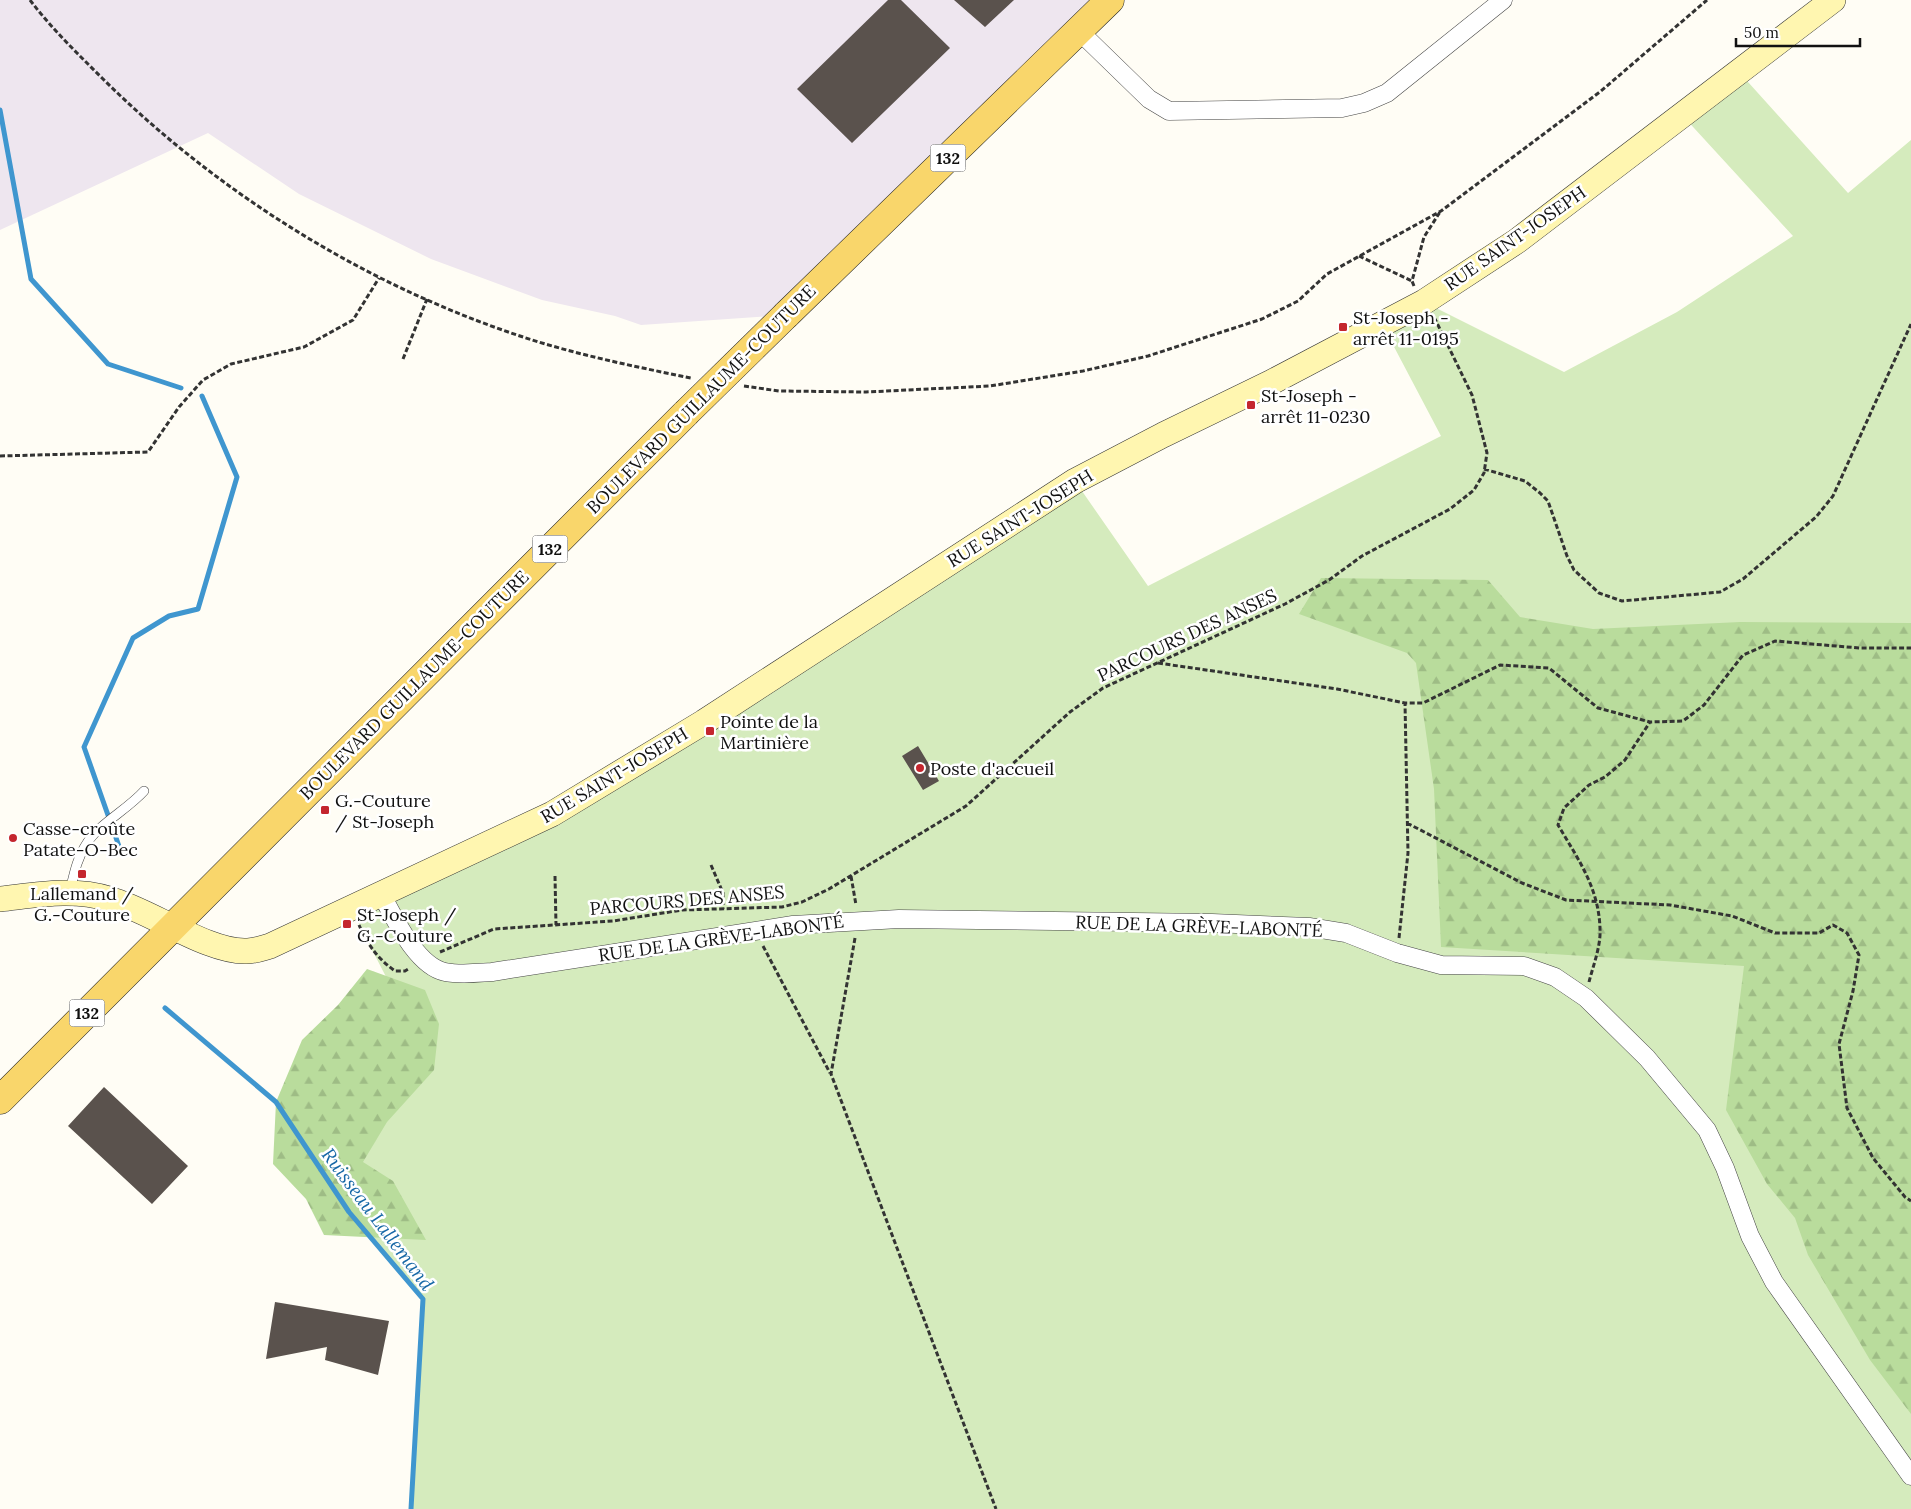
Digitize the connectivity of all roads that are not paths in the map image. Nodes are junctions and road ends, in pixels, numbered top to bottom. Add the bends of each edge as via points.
1 (1110, 0) edge
2 (1504, 0) edge
3 (1833, 0) edge
4 (1485, 6) edge
5 (1079, 31) junction
6 (144, 791) dead end
7 (70, 891) junction
8 (380, 892) junction
9 (0, 899) edge
10 (173, 926) junction
11 (0, 1100) edge
12 (1911, 1476) edge

1 - 5 main road, BOULEVARD GUILLAUME-COUTURE / 132
2 - 4 street
3 - 8 street, RUE SAINT-JOSEPH via 1517,241 1424,302 1075,481 696,727 552,814
4 - 5 street via 1387,93 1342,108 1169,111 1149,99
5 - 10 main road, BOULEVARD GUILLAUME-COUTURE / 132, bridge via 786,315
6 - 7 lane via 87,842 75,868
7 - 9 street, RUE SAINT-JOSEPH
7 - 10 street, RUE SAINT-JOSEPH via 129,905
8 - 10 street, RUE SAINT-JOSEPH via 270,946 247,951 219,946
8 - 12 street, RUE DE LA GRÈVE-LABONTÉ via 407,940 423,960 443,972 463,974 793,924 858,919 1309,927 1346,933 1397,953 1442,965 1524,966 1555,977 1586,998 1647,1058 1707,1130 1750,1236 1774,1282
10 - 11 main road, BOULEVARD GUILLAUME-COUTURE / 132

